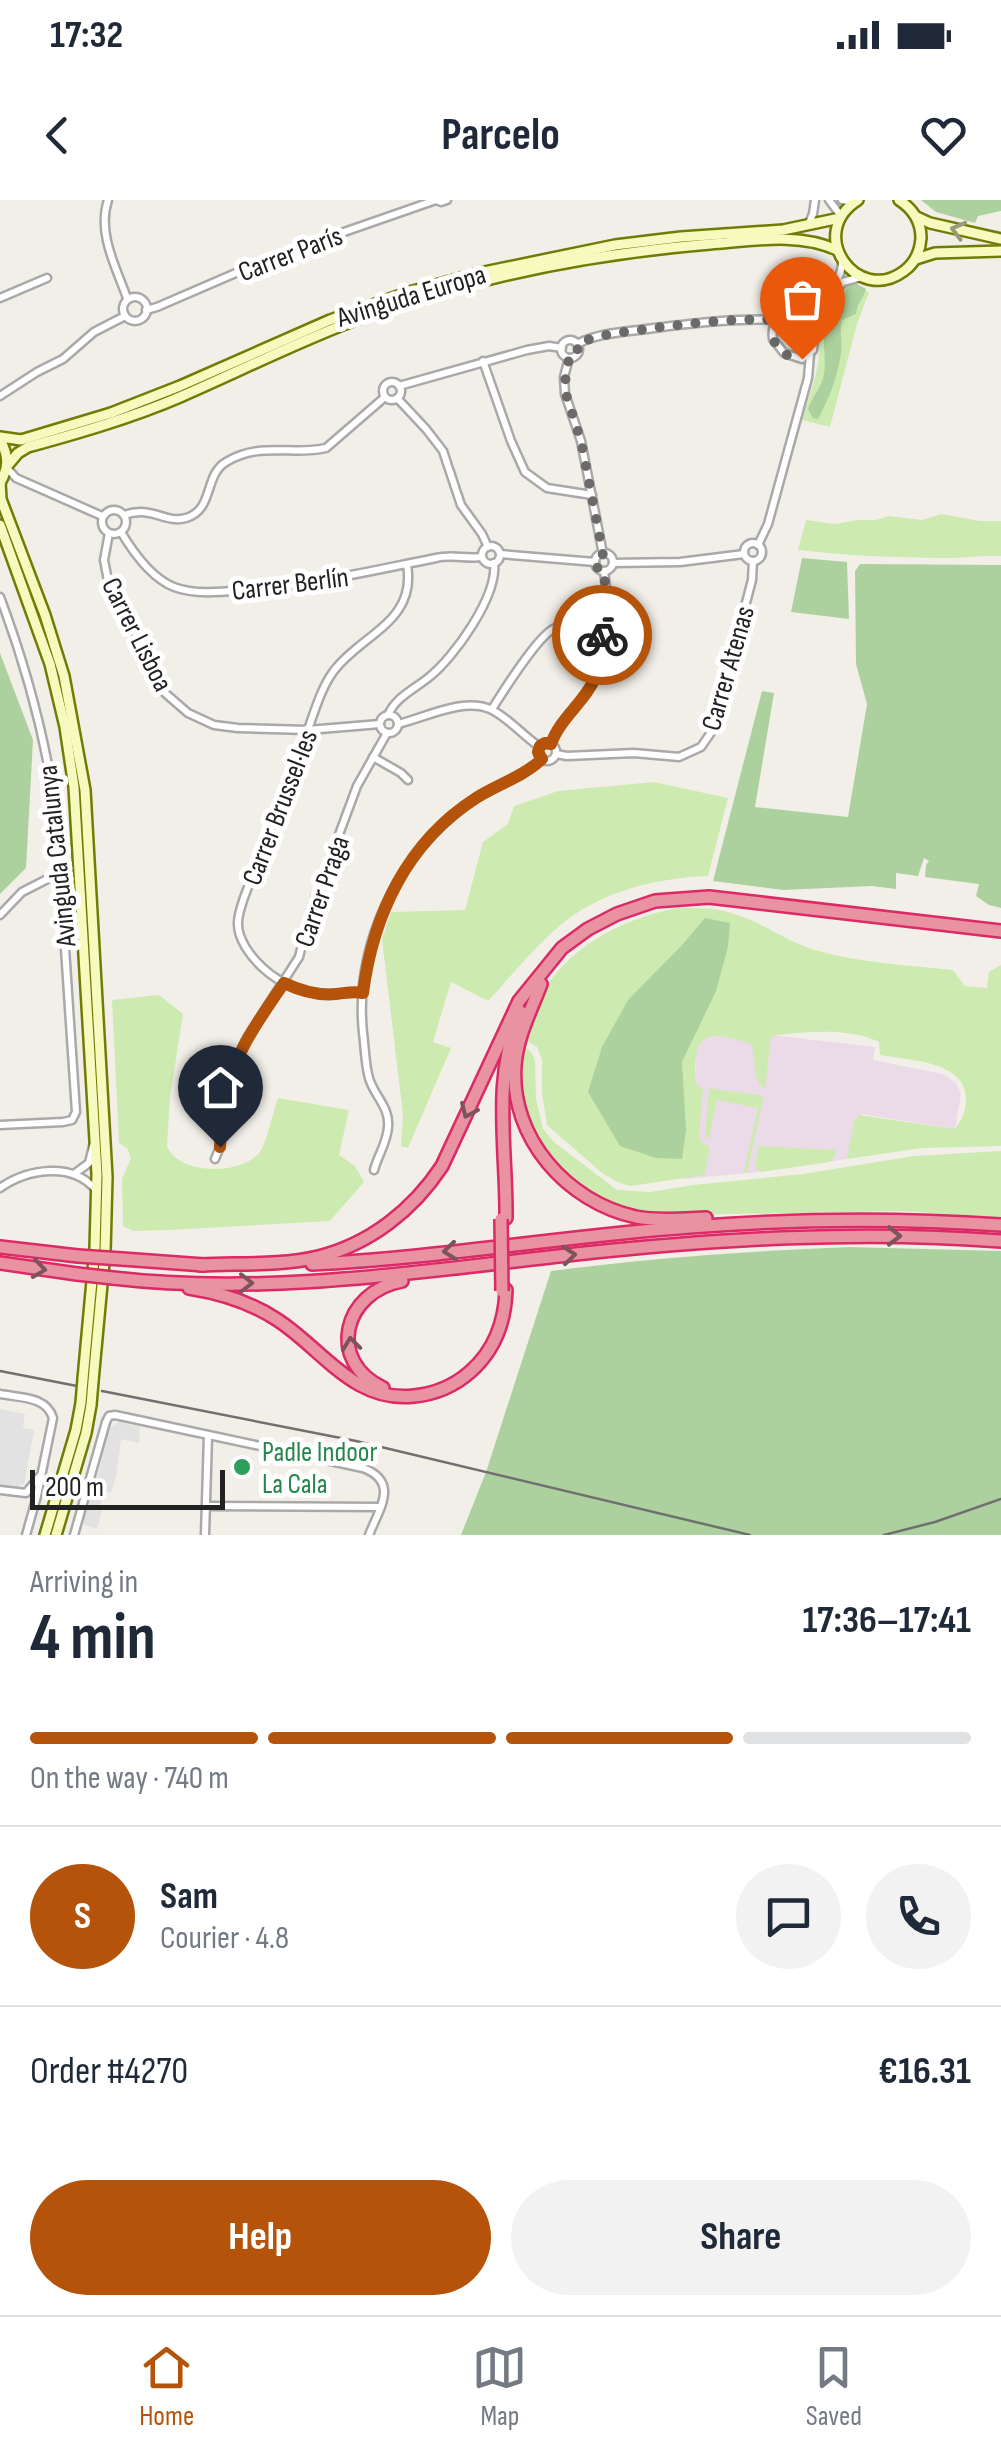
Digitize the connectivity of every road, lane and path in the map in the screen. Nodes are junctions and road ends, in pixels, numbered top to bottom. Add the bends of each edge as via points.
1 (108, 200) edge
2 (436, 200) edge
3 (447, 200) edge
4 (814, 200) edge
5 (828, 200) edge
6 (899, 200) edge
7 (851, 201) edge
8 (916, 216) junction
9 (840, 217) junction
10 (808, 226) junction
11 (1001, 240) edge
12 (837, 250) junction
13 (1001, 252) edge
14 (916, 258) junction
15 (842, 260) junction
16 (863, 277) junction
17 (47, 278) dead end
18 (0, 298) edge
19 (127, 298) junction
20 (146, 310) junction
21 (125, 316) junction
22 (779, 320) junction
23 (796, 320) junction
24 (315, 331) junction
25 (810, 331) junction
26 (577, 344) junction
27 (562, 348) junction
28 (810, 354) junction
29 (569, 358) junction
30 (483, 362) junction
31 (399, 386) junction
32 (0, 396) edge
33 (385, 397) junction
34 (397, 398) junction
35 (0, 439) edge
36 (7, 467) junction
37 (0, 482) edge
38 (592, 495) junction
39 (124, 515) junction
40 (102, 516) junction
41 (0, 525) edge
42 (120, 532) junction
43 (109, 533) junction
44 (758, 545) junction
45 (488, 546) junction
46 (500, 554) junction
47 (603, 554) junction
48 (744, 554) junction
49 (482, 557) junction
50 (753, 561) junction
51 (595, 562) junction
52 (494, 563) junction
53 (613, 563) junction
54 (407, 565) junction
55 (604, 571) junction
56 (0, 597) edge
57 (602, 628) junction
58 (492, 709) junction
59 (388, 715) junction
60 (380, 724) junction
61 (398, 724) junction
62 (308, 730) junction
63 (387, 733) junction
64 (551, 744) junction
65 (540, 746) junction
66 (556, 754) junction
67 (374, 758) junction
68 (542, 759) junction
69 (408, 780) dead end
70 (63, 871) junction
71 (0, 915) edge
72 (1001, 934) edge
73 (284, 983) junction
74 (541, 984) junction
75 (526, 992) junction
76 (363, 993) junction
77 (0, 1126) edge
78 (96, 1134) junction
79 (215, 1159) dead end
80 (374, 1170) dead end
81 (74, 1174) junction
82 (0, 1188) edge
83 (97, 1191) junction
84 (503, 1219) junction
85 (960, 1222) junction
86 (1001, 1225) edge
87 (1001, 1241) edge
88 (0, 1247) edge
89 (0, 1263) edge
90 (200, 1265) junction
91 (438, 1270) junction
92 (131, 1280) junction
93 (504, 1290) junction
94 (88, 1380) junction
95 (0, 1394) edge
96 (86, 1404) junction
97 (208, 1435) junction
98 (43, 1472) junction
99 (0, 1490) edge
100 (206, 1506) junction
101 (380, 1507) junction
102 (26, 1535) edge
103 (45, 1535) edge
104 (56, 1535) edge
105 (74, 1535) edge
106 (206, 1535) edge
107 (368, 1535) edge

1 - 19 street via 104,229
2 - 3 street, Carrer París
2 - 20 street, Carrer París
4 - 10 street
5 - 9 street
6 - 8 main road
7 - 9 main road
11 -> 8 main road
8 - 14 main road
9 - 10 main road, Avinguda Europa
9 - 12 main road
10 - 24 main road, Avinguda Europa via 539,259 409,292
12 - 15 main road
12 - 24 main road, Avinguda Europa via 784,240 570,262
13 - 14 main road
14 - 16 main road via 892,278
15 - 16 main road
15 - 23 street via 834,288
16 - 25 street via 843,282
17 - 18 street
19 - 20 street via 142,300
19 - 21 street
20 - 21 street via 140,319
21 - 32 street
22 - 23 street
22 - 26 street via 670,326
22 - 28 street via 772,333 776,346 793,358
23 - 25 street
24 - 35 main road, Avinguda Europa via 127,407 21,440
24 - 36 main road, Avinguda Europa via 164,403 28,447
25 - 28 street
26 - 27 street via 567,341
26 - 29 street via 578,353
27 - 29 street
27 - 30 street
28 - 44 street
29 - 38 street via 564,388
30 - 31 street
30 - 38 street via 525,472 547,488
31 - 33 street via 386,384
31 - 34 street
33 - 34 street
33 - 39 street via 326,448 258,450 226,462 191,516 142,510
34 - 45 street via 442,451 461,505
35 - 36 main road
36 - 37 main road
36 - 40 street via 16,478
37 - 94 main road via 64,676 85,790 107,1177
38 - 47 street
39 - 40 street via 115,509
39 - 42 street
40 - 43 street
41 - 78 main road via 50,664 69,751
42 - 43 street
42 - 54 street, Carrer Berlín via 159,578 189,591 287,586
43 - 62 street, Carrer Lisboa via 104,560 110,591 172,700 214,725
44 - 48 street via 747,545
44 - 50 street via 761,556
45 - 46 street
45 - 49 street
46 - 51 street
46 - 52 street
47 - 51 street
47 - 53 street
48 - 50 street
48 - 53 street
49 - 52 street
49 - 54 street, Carrer Berlín via 443,556
50 - 66 street, Carrer Atenas via 712,731 700,747 679,757
51 - 55 street
52 - 59 street via 493,586 467,633
53 - 55 street
54 - 62 street, Carrer Brussel·les via 404,602 333,672
55 - 57 street
56 - 70 street, Avinguda Catalunya via 51,772
57 - 58 street via 575,624 546,634
57 - 64 street via 596,676
58 - 61 street via 460,706
58 - 65 street
59 - 60 street
59 - 61 street
60 - 62 street, Carrer Lisboa
60 - 63 street
61 - 63 street
62 - 73 street, Carrer Brussel·les via 238,922 254,958
63 - 67 street, Carrer Praga
64 - 65 street
64 - 66 street
65 - 68 street
66 - 68 street
67 - 69 street
67 - 73 street, Carrer Praga via 357,786 299,957
68 - 76 street via 466,805 417,853 381,914
70 - 71 street via 22,892
70 - 77 street, Avinguda Catalunya via 76,1112 72,1120
72 - 74 highway via 692,902 641,911 601,928
72 - 75 highway via 720,898 670,899 617,914 577,936
73 - 76 street via 314,993
73 - 79 street, Carrer Praga via 235,1062
74 - 84 highway via 517,1022 504,1069
74 - 85 highway via 516,1058 519,1104 541,1155 594,1202 658,1220 864,1216
75 - 84 highway via 501,1065
75 -> 90 highway via 442,1166 396,1219 317,1257
76 - 80 street via 368,1076 388,1120
78 - 81 street via 88,1163
78 - 83 main road
81 - 82 street via 30,1172
81 - 83 street
83 - 94 main road
84 - 93 highway, bridge
85 - 86 highway
85 -> 90 highway via 690,1226 324,1263
91 -> 87 highway via 781,1237
88 - 90 highway, bridge
89 -> 92 highway, bridge
92 -> 91 highway via 278,1282
93 -> 91 highway via 490,1340 460,1375 413,1392 374,1384 351,1354 354,1313 379,1288
92 - 93 highway via 245,1302 283,1323 352,1382 406,1396 452,1384 480,1363 500,1328
94 - 96 main road, bridge
95 - 98 street via 50,1407
96 - 103 main road
96 - 104 main road via 86,1432
97 - 100 street
97 - 101 street via 376,1472 384,1484
97 - 105 street via 109,1416
98 - 99 street via 26,1493
98 - 102 street
100 - 101 street
100 - 106 street
101 - 107 street

